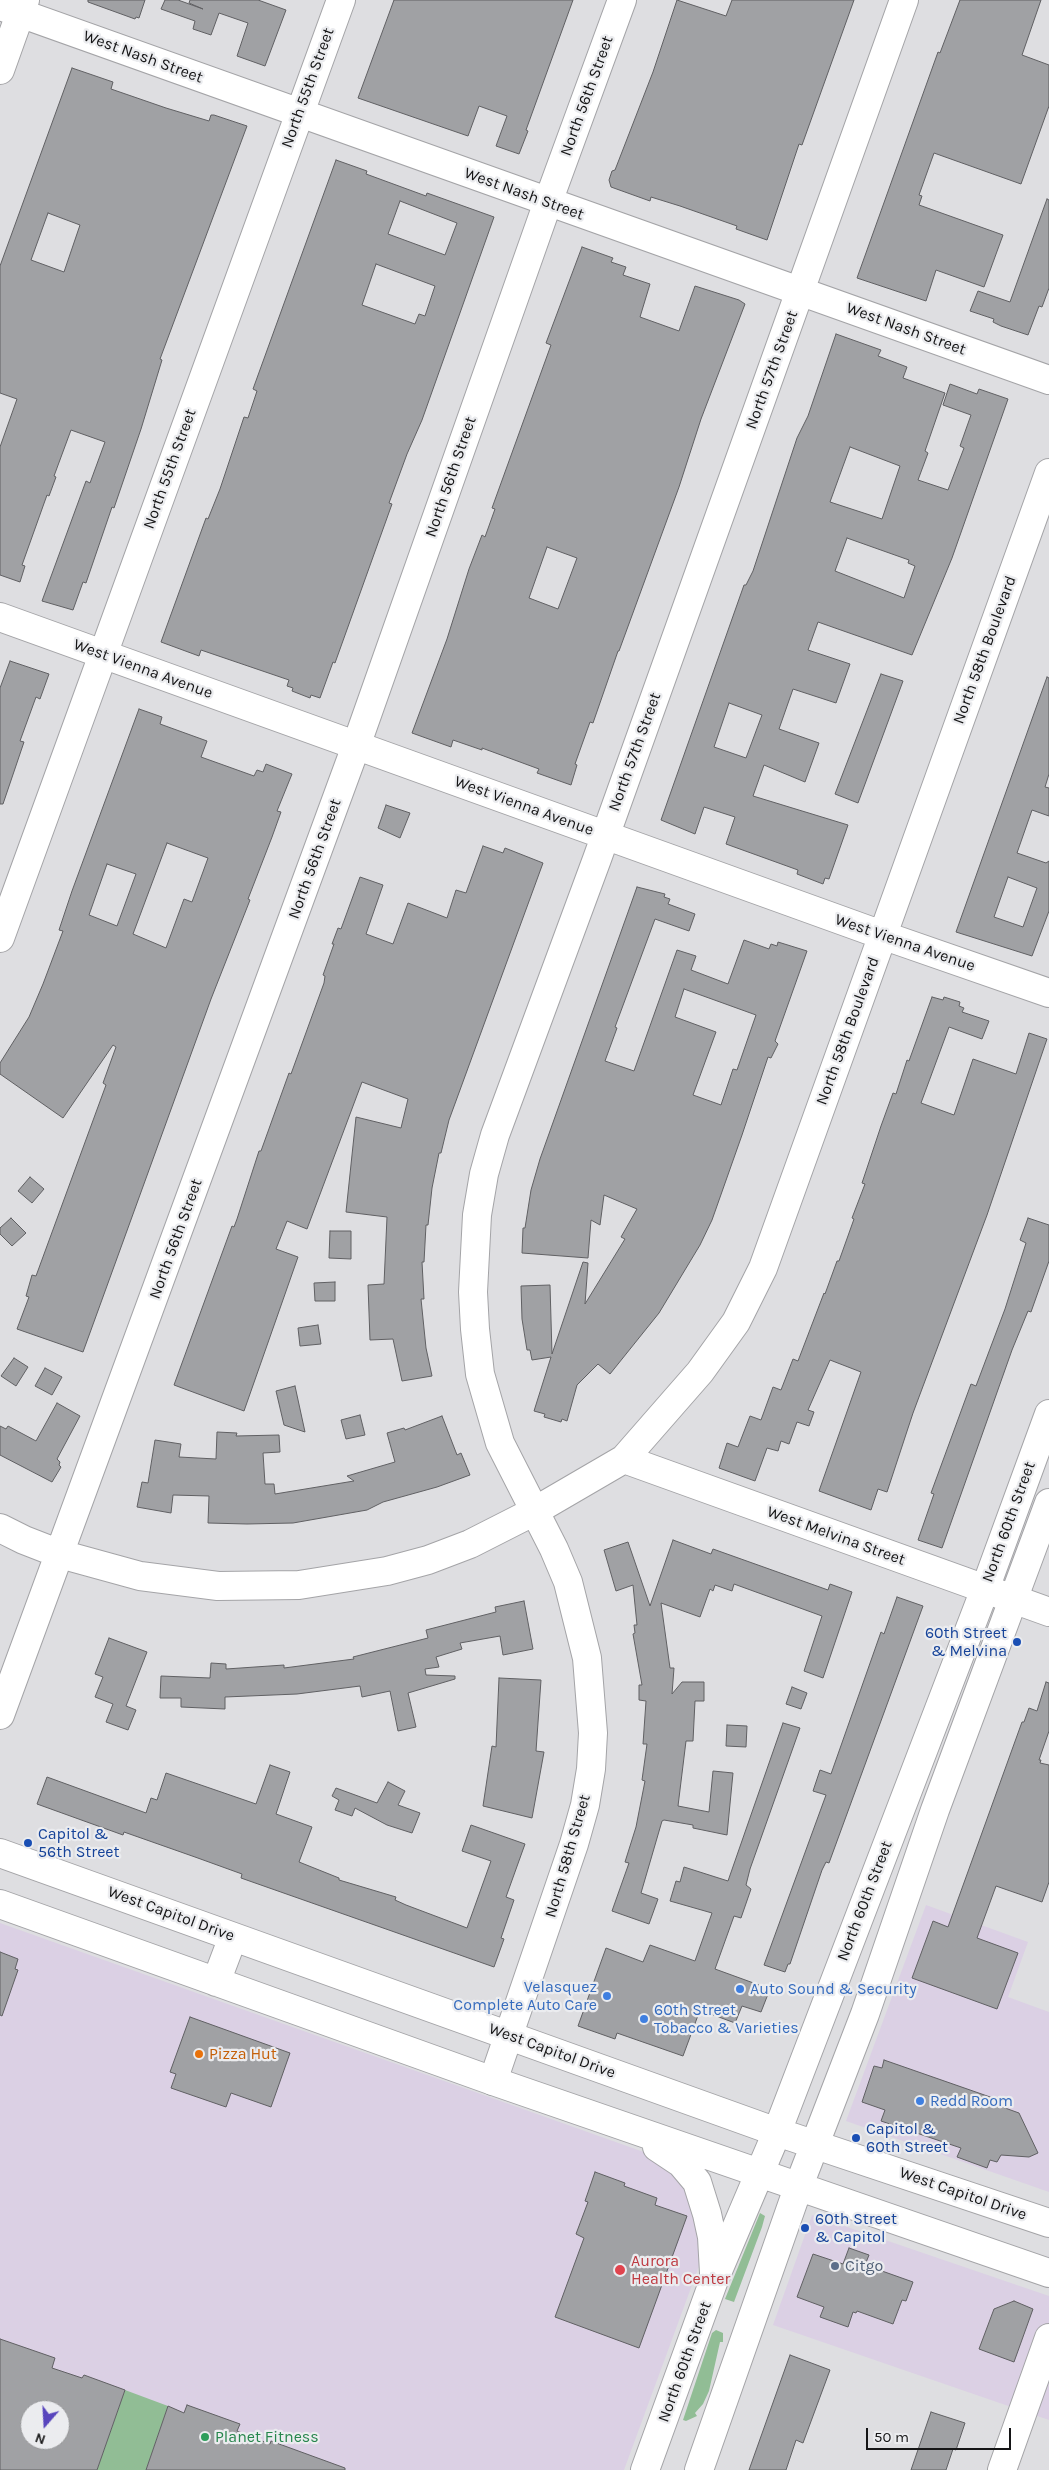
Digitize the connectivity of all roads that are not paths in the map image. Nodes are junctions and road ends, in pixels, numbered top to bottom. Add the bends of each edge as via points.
1 (341, 0) edge
2 (622, 0) edge
3 (904, 0) edge
4 (15, 6) edge
5 (0, 70) edge
6 (299, 114) junction
7 (548, 202) junction
8 (800, 291) junction
9 (1049, 380) edge
10 (1049, 473) edge
11 (0, 617) edge
12 (102, 654) junction
13 (356, 746) junction
14 (605, 836) junction
15 (882, 935) junction
16 (0, 938) edge
17 (1049, 993) edge
18 (1049, 1414) edge
19 (624, 1459) junction
20 (1049, 1503) edge
21 (533, 1512) junction
22 (0, 1528) edge
23 (60, 1554) junction
24 (985, 1589) junction
25 (1013, 1600) junction
26 (1049, 1612) edge
27 (0, 1714) edge
28 (0, 1853) edge
29 (0, 1904) edge
30 (233, 1937) junction
31 (216, 1982) junction
32 (509, 2036) junction
33 (493, 2081) junction
34 (626, 2128) junction
35 (777, 2132) junction
36 (816, 2145) junction
37 (759, 2174) junction
38 (798, 2188) junction
39 (1049, 2223) edge
40 (1049, 2274) edge
41 (714, 2280) junction
42 (1049, 2338) edge
43 (645, 2470) edge
44 (699, 2470) edge
45 (1002, 2470) edge

1 - 6 street, North 55th Street
2 - 7 street, North 56th Street
3 - 8 street, North 57th Street
4 - 5 street
4 - 6 street, West Nash Street
6 - 7 street, West Nash Street
6 - 12 street, North 55th Street
7 - 8 street, West Nash Street
7 - 13 street, North 56th Street
8 - 9 street, West Nash Street
8 - 14 street, North 57th Street
10 - 15 street, North 58th Boulevard
11 - 12 street, West Vienna Avenue
12 - 13 street, West Vienna Avenue
12 - 16 street, North 55th Street
13 - 14 street, West Vienna Avenue
13 - 23 street, North 56th Street
14 - 15 street, West Vienna Avenue
14 - 21 street, North 57th Street via 495,1135 477,1215 473,1292 480,1374 500,1443
15 - 17 street, West Vienna Avenue
15 - 19 street, North 58th Boulevard via 763,1268 736,1322 700,1372
18 - 24 street, North 60th Street
19 - 21 street, North 58th Boulevard
19 - 24 street, West Melvina Street
20 - 25 street, North 60th Street
21 - 23 street via 470,1544 428,1560 387,1572 299,1585 227,1586 178,1582 140,1576
21 - 32 street, North 58th Street via 554,1549 579,1619 587,1658 593,1733 585,1805
22 - 23 street
23 - 27 street, North 56th Street
24 - 25 street, West Melvina Street
24 - 35 street, North 60th Street
25 - 26 street, West Melvina Street
25 - 36 street, North 60th Street
28 - 30 street, West Capitol Drive
29 - 31 street
30 - 31 street
30 - 32 street, West Capitol Drive
31 - 33 street
32 - 33 street, North 58th Street
32 - 35 street, West Capitol Drive
33 - 34 street
34 - 37 street
34 - 41 street via 669,2154 696,2182 712,2237
35 - 36 street, West Capitol Drive
35 - 37 street, North 60th Street
36 - 38 street, North 60th Street
36 - 39 street, West Capitol Drive
37 - 38 street
37 - 41 street, North 60th Street
38 - 40 street
38 - 44 street, North 60th Street
41 - 43 street, North 60th Street
42 - 45 street

